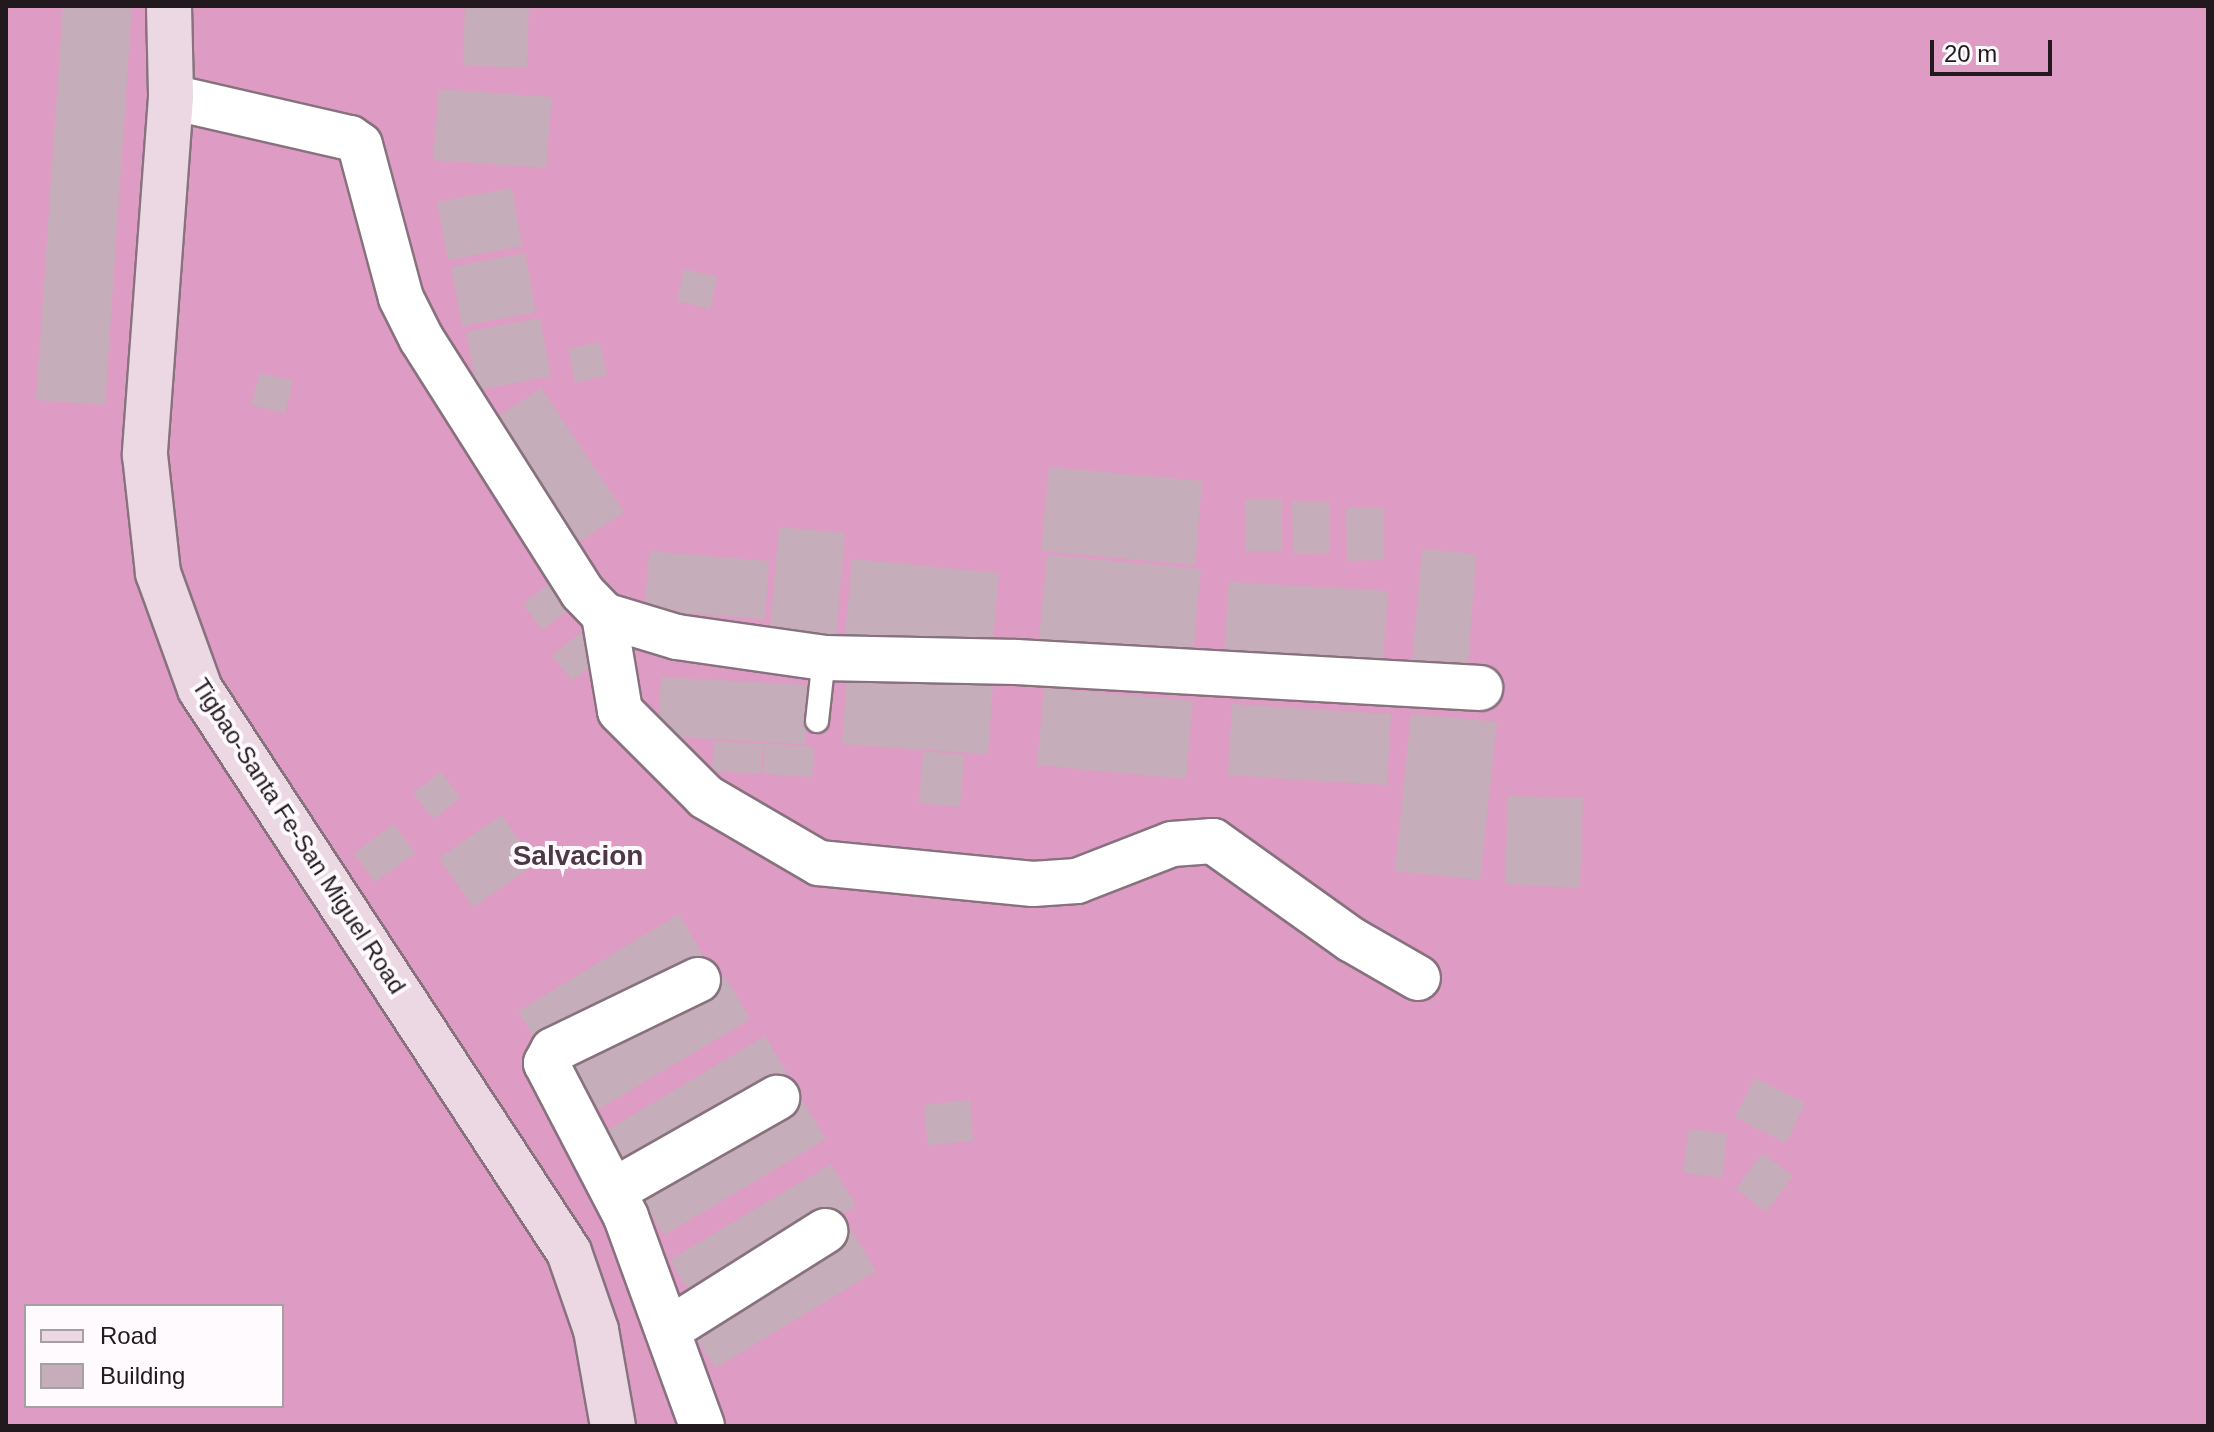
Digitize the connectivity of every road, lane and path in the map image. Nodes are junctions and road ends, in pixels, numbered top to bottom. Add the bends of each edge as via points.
1 (169, 6) edge
2 (171, 97) junction
3 (604, 615) junction
4 (824, 658) junction
5 (1480, 688) dead end
6 (817, 721) dead end
7 (1418, 978) dead end
8 (698, 980) dead end
9 (777, 1098) dead end
10 (613, 1191) junction
11 (825, 1231) dead end
12 (668, 1330) junction
13 (605, 1419) edge
14 (702, 1426) edge

1 - 2 main road, Tigbao-Santa Fe-San Miguel Road
2 - 3 street via 350,138 360,145 367,155 401,298 421,338 582,592
2 - 13 main road, Tigbao-Santa Fe-San Miguel Road via 145,455 158,573 200,689 569,1252 596,1330
3 - 4 street via 677,637
3 - 7 street via 620,711 706,797 819,863 1033,884 1077,881 1172,844 1213,841 1352,940
4 - 5 street via 974,660
4 - 6 lane
8 - 10 street via 548,1055 546,1063
9 - 10 street
10 - 12 street
11 - 12 street
12 - 14 street

